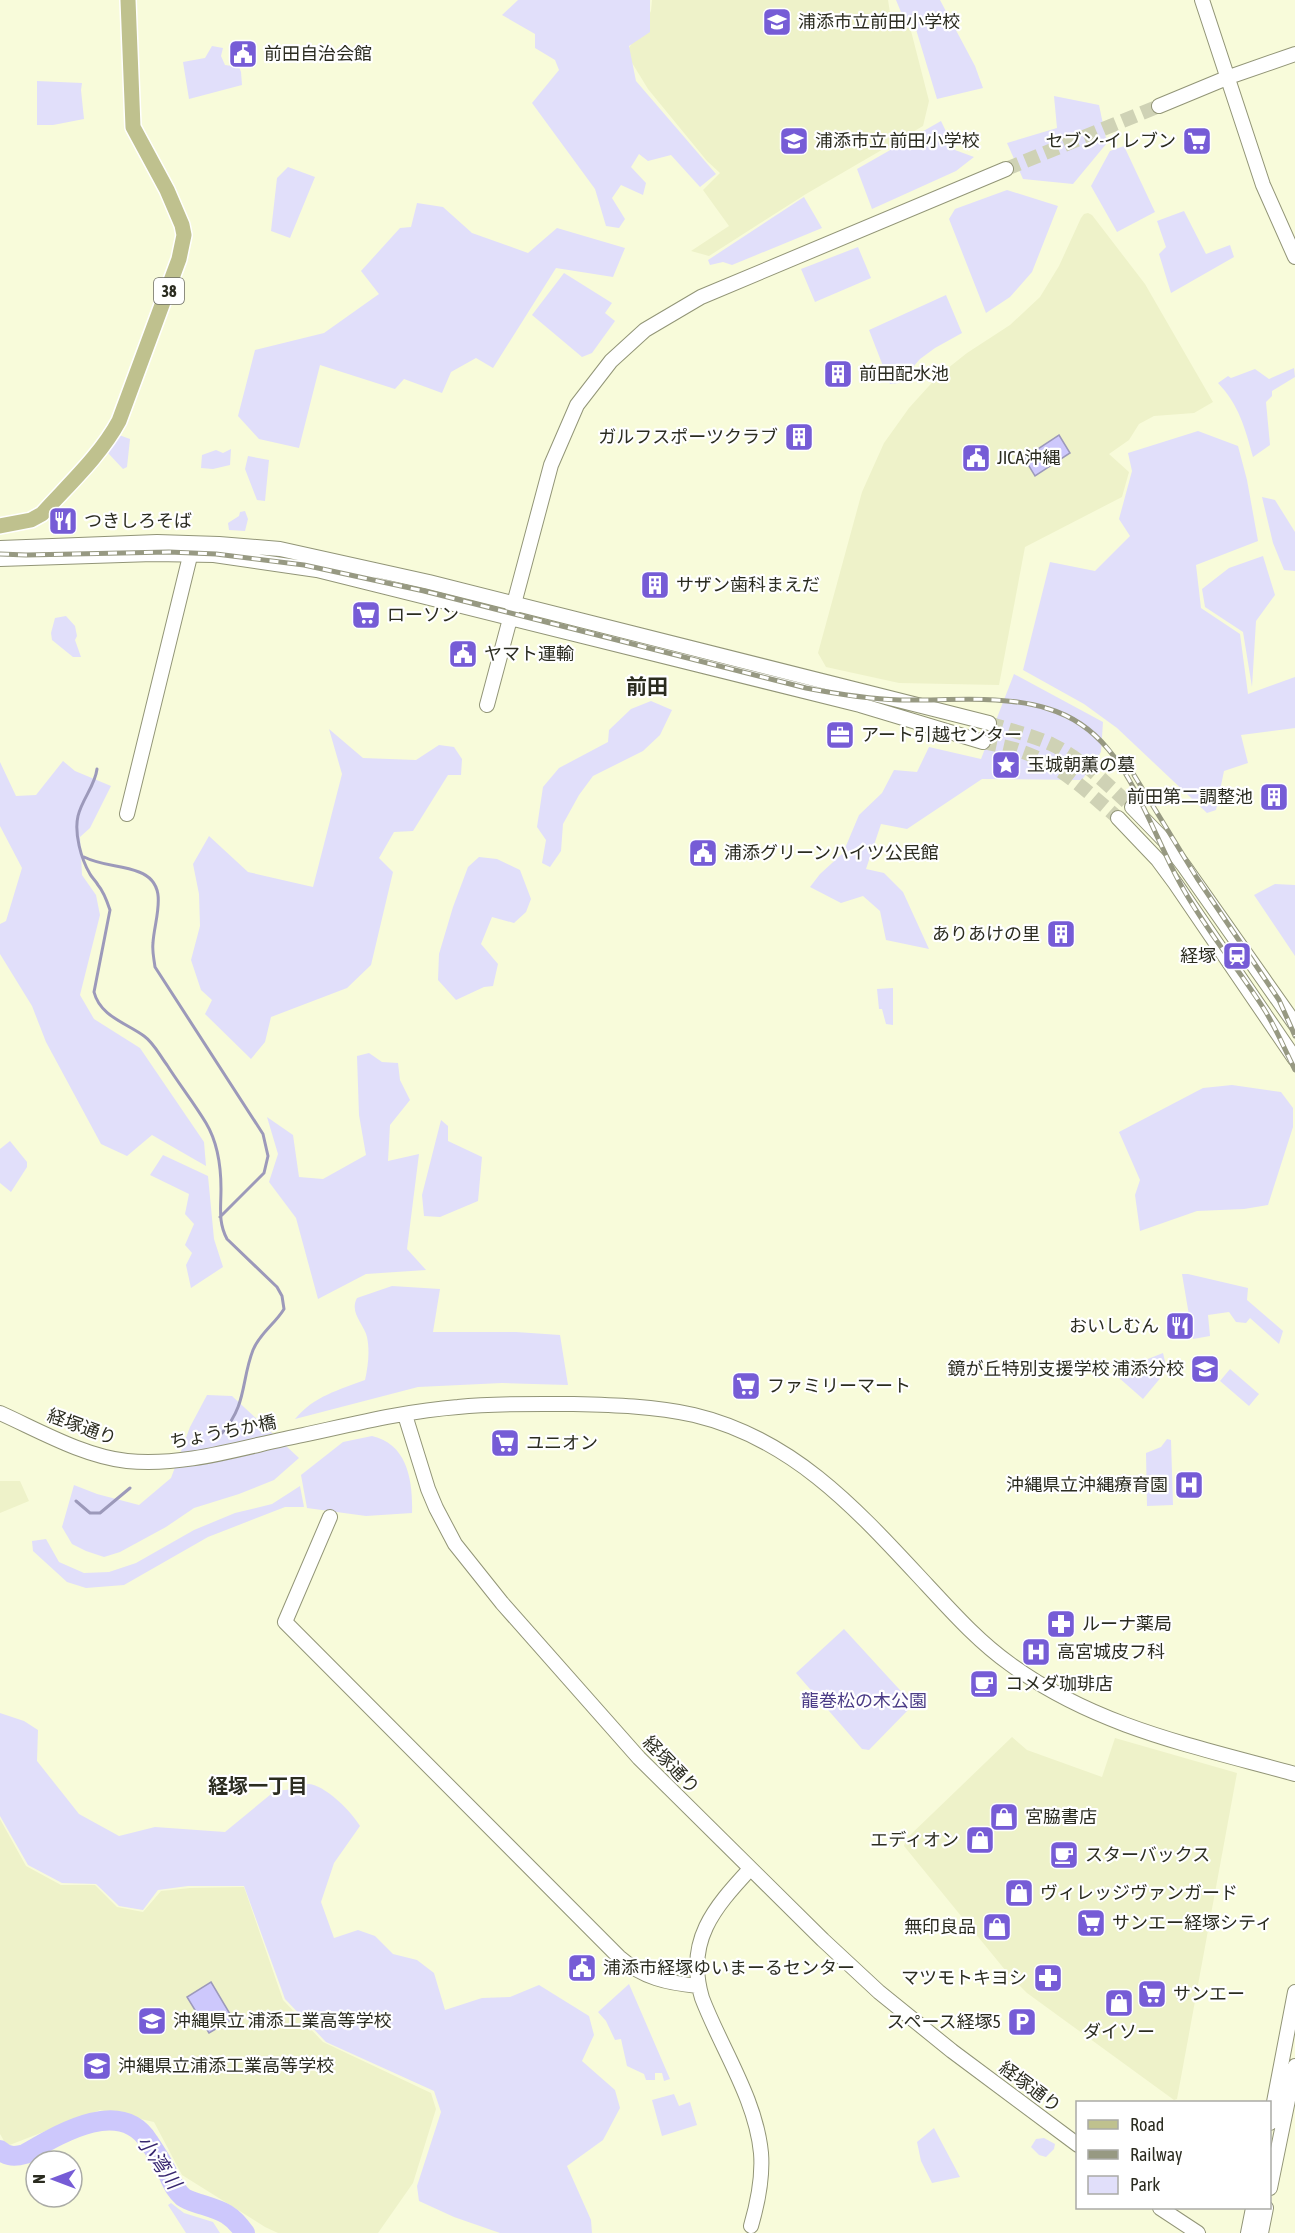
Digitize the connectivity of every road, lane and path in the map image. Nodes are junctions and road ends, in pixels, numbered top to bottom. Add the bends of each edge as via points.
1 (128, 0) edge
2 (1202, 0) edge
3 (1295, 54) edge
4 (1229, 77) junction
5 (1159, 106) tunnel mouth
6 (1006, 169) tunnel mouth
7 (1295, 257) edge
8 (0, 526) edge
9 (0, 548) edge
10 (192, 549) junction
11 (0, 559) edge
12 (513, 610) junction
13 (487, 705) dead end
14 (988, 723) tunnel mouth
15 (983, 742) tunnel mouth
16 (1132, 807) tunnel mouth
17 (128, 814) dead end
18 (1118, 818) tunnel mouth
19 (1295, 1024) edge
20 (1295, 1059) edge
21 (0, 1413) edge
22 (405, 1414) junction
23 (156, 1462) joint
24 (330, 1517) dead end
25 (1295, 1774) edge
26 (750, 1869) junction
27 (698, 1986) junction
28 (1295, 1992) edge
29 (1295, 2066) edge
30 (1271, 2113) edge
31 (1076, 2144) edge
32 (1271, 2179) edge
33 (1162, 2209) edge
34 (1252, 2209) edge
35 (1266, 2209) edge
36 (751, 2226) dead end
37 (1198, 2233) edge
38 (1248, 2233) edge
39 (1261, 2233) edge

1 - 8 main road, 38 via 134,127 182,225 179,259 112,434 42,514
2 - 4 street
3 - 4 street
4 - 5 street
4 - 7 street via 1263,185
6 - 12 street via 701,297 663,318 630,343 588,389 567,426 544,487
9 - 10 street via 157,542
10 - 11 street
10 - 12 street
10 - 17 street
12 - 13 street
12 - 14 street
12 - 15 street
16 - 19 street via 1191,875
18 - 20 street via 1175,883
21 - 23 street, 経塚通り via 92,1452 125,1461
22 - 23 street, ちょうちか橋
22 - 25 street via 457,1407 630,1406 693,1415 738,1430 810,1470 876,1530 983,1642 1044,1688 1126,1726
22 - 26 street, 経塚通り via 420,1467 455,1544 639,1758
24 - 27 street via 285,1622 619,1957 640,1973 656,1979
26 - 27 street via 706,1923 698,1953
26 - 31 street, 経塚通り via 899,2010
27 - 36 street via 759,2137 761,2179
28 - 30 street
29 - 32 street
33 - 37 street
34 - 38 street
35 - 39 street

